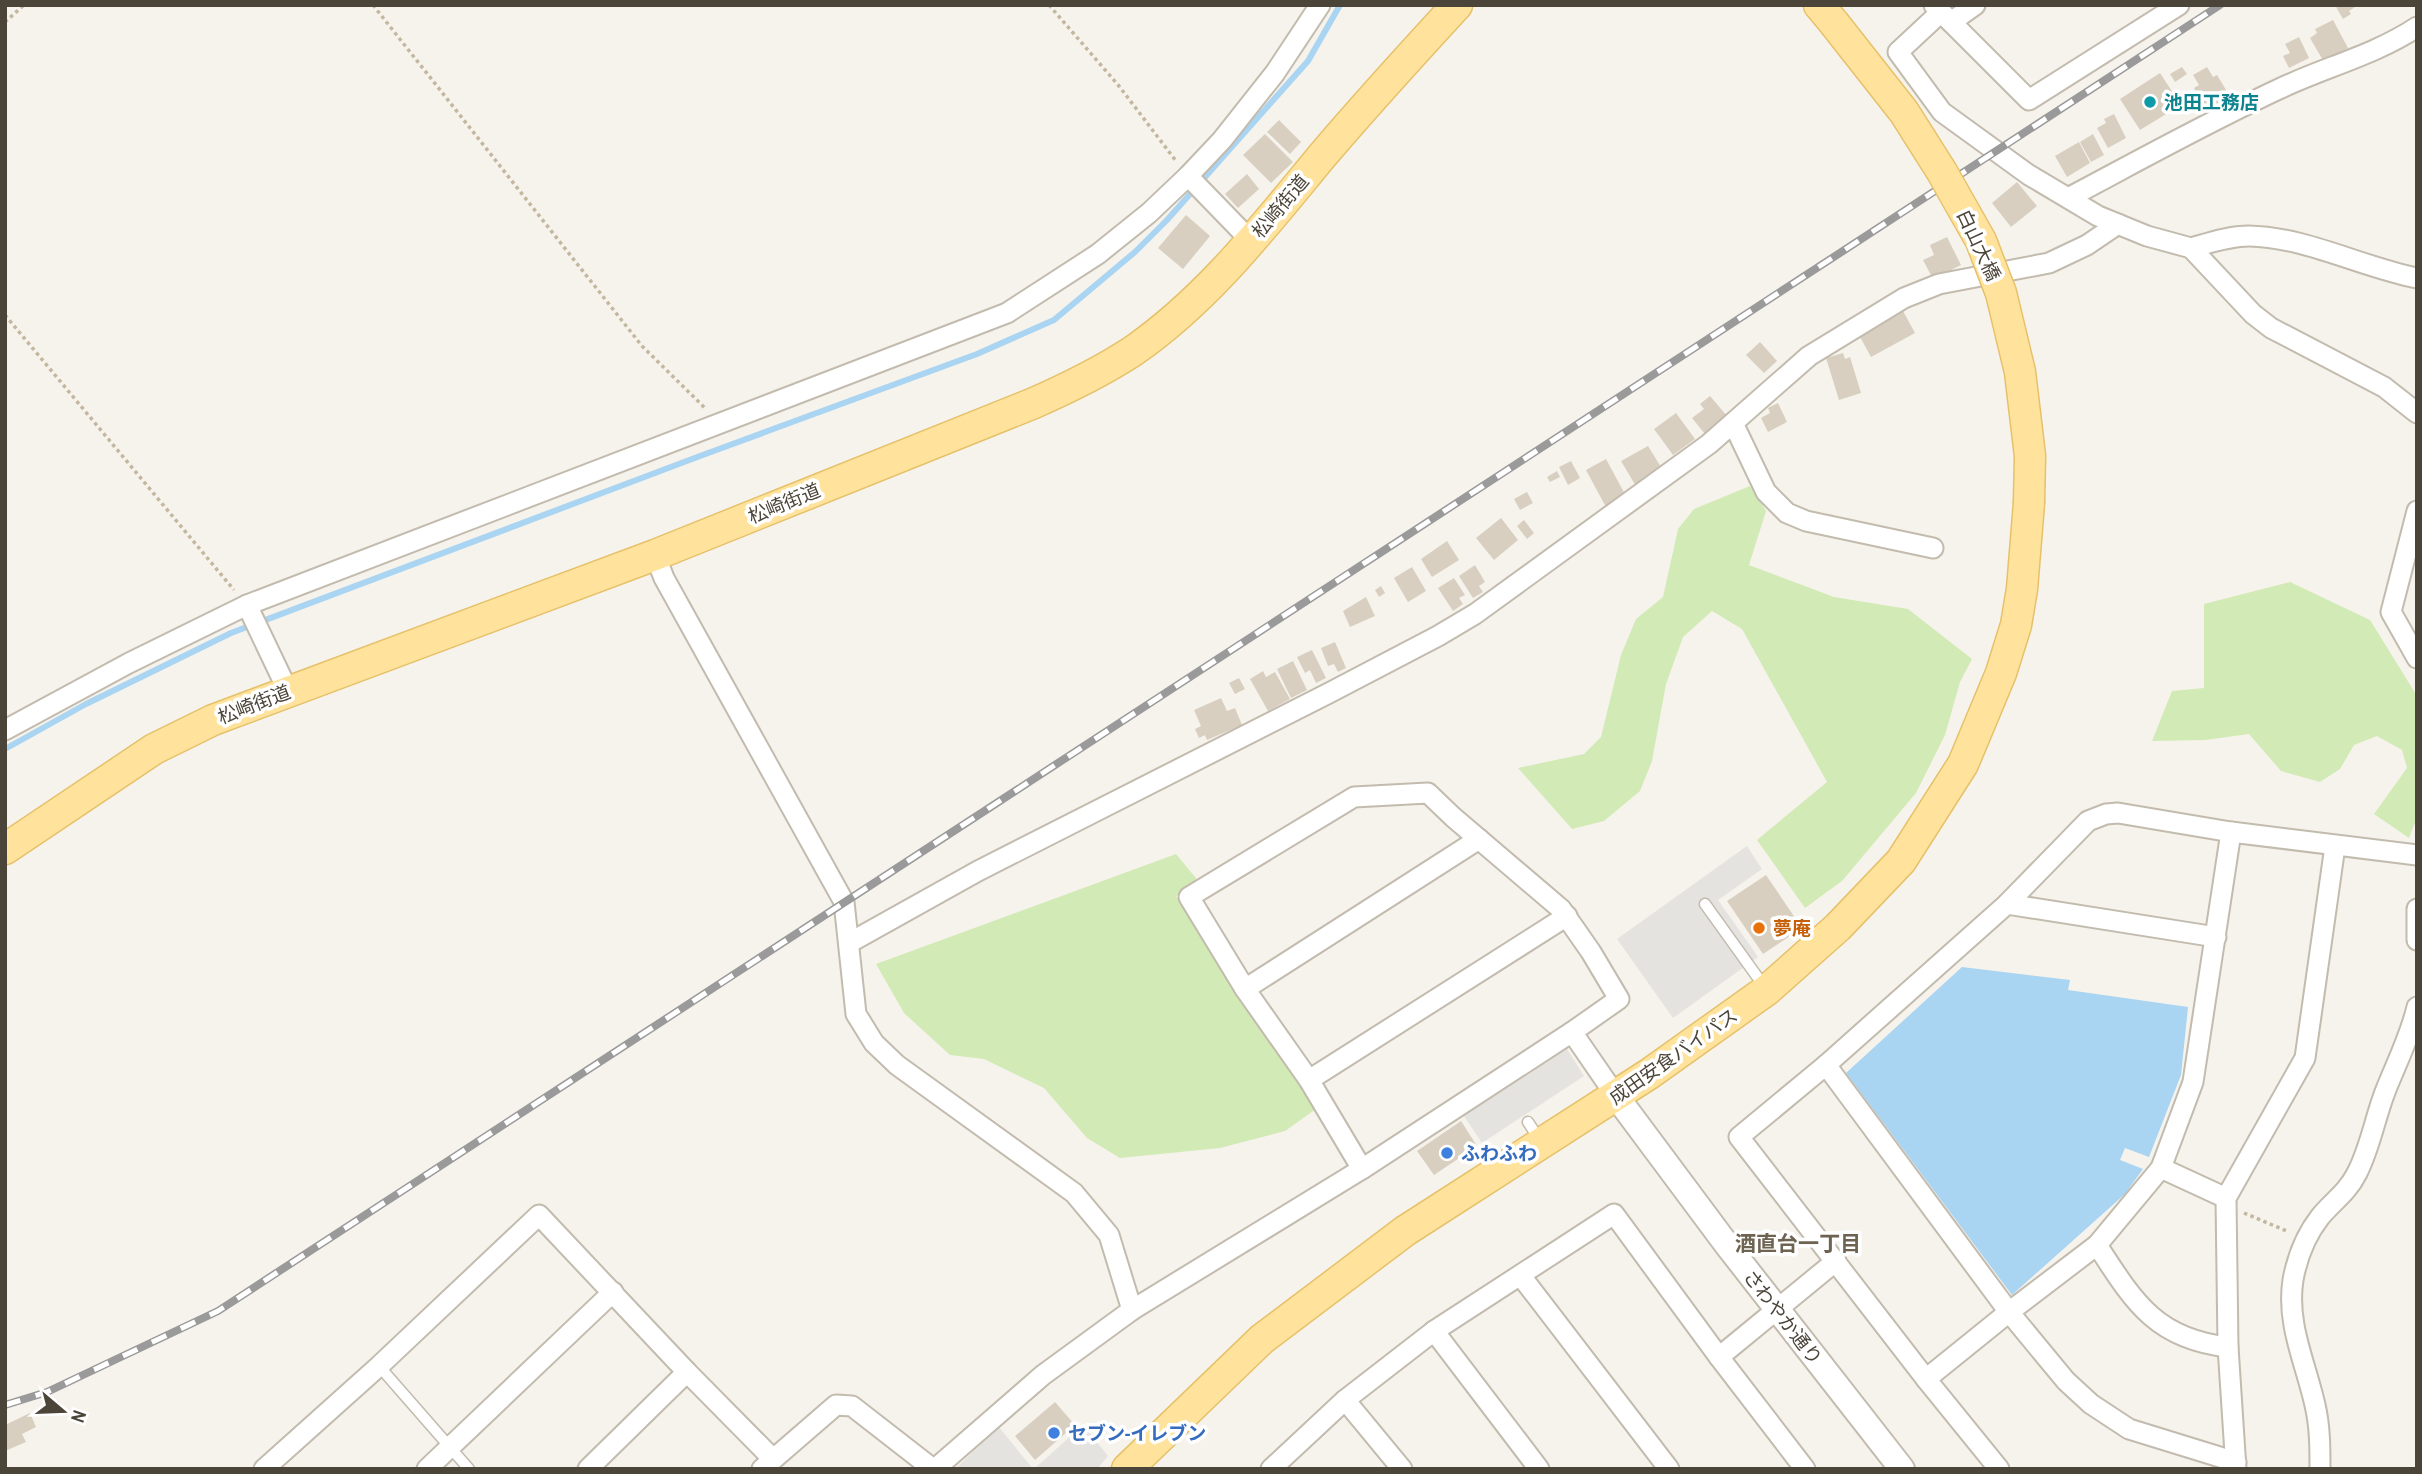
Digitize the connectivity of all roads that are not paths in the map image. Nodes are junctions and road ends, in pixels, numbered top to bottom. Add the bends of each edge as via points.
1 (1320, 5) edge
2 (1457, 5) edge
3 (1975, 5) edge
4 (2179, 5) edge
5 (1942, 13) edge
6 (1826, 14) edge
7 (2417, 27) edge
8 (1190, 178) junction
9 (2068, 198) junction
10 (2118, 225) junction
11 (1251, 241) junction
12 (2191, 248) junction
13 (2417, 278) edge
14 (2417, 413) edge
15 (1733, 423) junction
16 (2029, 503) joint
17 (2417, 512) edge
18 (1934, 548) dead end
19 (655, 555) junction
20 (248, 609) junction
21 (2417, 658) edge
22 (288, 691) junction
23 (5, 730) edge
24 (2231, 832) junction
25 (1479, 839) junction
26 (2335, 846) junction
27 (5, 849) edge
28 (2417, 855) edge
29 (1705, 904) dead end
30 (2007, 904) junction
31 (2417, 909) edge
32 (1567, 916) junction
33 (2416, 929) edge
34 (2216, 937) junction
35 (2417, 940) edge
36 (849, 943) junction
37 (1245, 989) junction
38 (1767, 990) junction
39 (2417, 1007) edge
40 (1572, 1032) junction
41 (1826, 1065) junction
42 (1309, 1080) junction
43 (1616, 1096) junction
44 (2161, 1168) junction
45 (1362, 1169) junction
46 (2226, 1198) junction
47 (2097, 1245) junction
48 (1836, 1261) junction
49 (1521, 1276) junction
50 (613, 1293) junction
51 (1777, 1309) junction
52 (1132, 1310) junction
53 (2009, 1311) junction
54 (1434, 1331) junction
55 (2228, 1347) junction
56 (1719, 1357) junction
57 (379, 1366) junction
58 (687, 1373) junction
59 (1926, 1379) junction
60 (1345, 1400) junction
61 (449, 1448) junction
62 (768, 1464) edge
63 (2236, 1465) edge
64 (1998, 1468) edge
65 (264, 1469) edge
66 (427, 1469) edge
67 (468, 1469) edge
68 (587, 1469) edge
69 (934, 1469) edge
70 (1127, 1469) edge
71 (1271, 1469) edge
72 (1402, 1469) edge
73 (1539, 1469) edge
74 (1669, 1469) edge
75 (1805, 1469) edge
76 (1902, 1469) edge
77 (2320, 1469) edge

1 - 8 street via 1276,72
2 - 11 main road, 松崎街道 via 1379,89
3 - 5 street
4 - 5 street via 2029,100
5 - 9 street via 1898,52 1942,112
6 - 16 main road, 白山大橋, bridge via 1904,112 1981,241 2001,293 2020,372 2030,456
7 - 9 street via 2281,88
8 - 11 street
8 - 20 street via 1098,254 1007,313
9 - 10 street
10 - 12 street
10 - 15 street via 2049,263 1939,284 1904,298 1809,356
11 - 19 main road, 松崎街道 via 1175,318 1087,379
12 - 13 street via 2246,236 2282,238
12 - 14 street via 2271,328 2384,387
15 - 18 street via 1766,492 1787,513
15 - 36 street via 1475,614 1438,636 978,871
16 - 38 main road, 成田安食バイパス via 2016,625 1963,764 1901,861 1838,927
17 - 21 street via 2391,612
19 - 22 main road, 松崎街道
19 - 36 street via 844,902
20 - 22 street
20 - 23 street via 129,663
22 - 27 main road, 松崎街道 via 154,749
24 - 26 street
24 - 30 street via 2118,813 2095,817
24 - 34 street
25 - 32 street
25 - 37 street
25 - 37 street via 1428,793 1354,797 1189,897
26 - 28 street
26 - 46 street via 2305,1058
29 - 38 lane
30 - 34 street
30 - 41 street
31 - 33 street
32 - 40 street via 1619,999
32 - 42 street
33 - 35 street
34 - 44 street via 2193,1082
36 - 52 street via 856,1014 874,1043 897,1065 1074,1193 1109,1235
37 - 42 street
38 - 43 main road, 成田安食バイパス
39 - 77 street via 2358,1172 2303,1244 2293,1281 2294,1323 2315,1405
40 - 43 street
40 - 45 street
41 - 48 street via 1739,1137
41 - 53 street
42 - 45 street
43 - 51 street, さわやか通り
43 - 70 main road, 成田安食バイパス via 1535,1133 1262,1339
44 - 46 street
44 - 47 street
45 - 52 street
46 - 55 street
47 - 53 street
47 - 55 street via 2147,1314 2187,1339
48 - 51 street
48 - 59 street
49 - 54 street
49 - 56 street via 1614,1214
49 - 74 street
50 - 57 street via 539,1215
50 - 58 street
50 - 61 street
51 - 56 street
51 - 76 street, さわやか通り
52 - 69 street via 1043,1375
53 - 59 street
53 - 63 street via 2066,1381 2091,1404 2129,1429
54 - 60 street
54 - 73 street
55 - 63 street
56 - 75 street
57 - 61 lane
57 - 65 street
58 - 62 street
58 - 68 street
59 - 64 street
60 - 71 street
60 - 72 street
61 - 66 street
61 - 67 lane
62 - 69 street via 836,1405 852,1406

